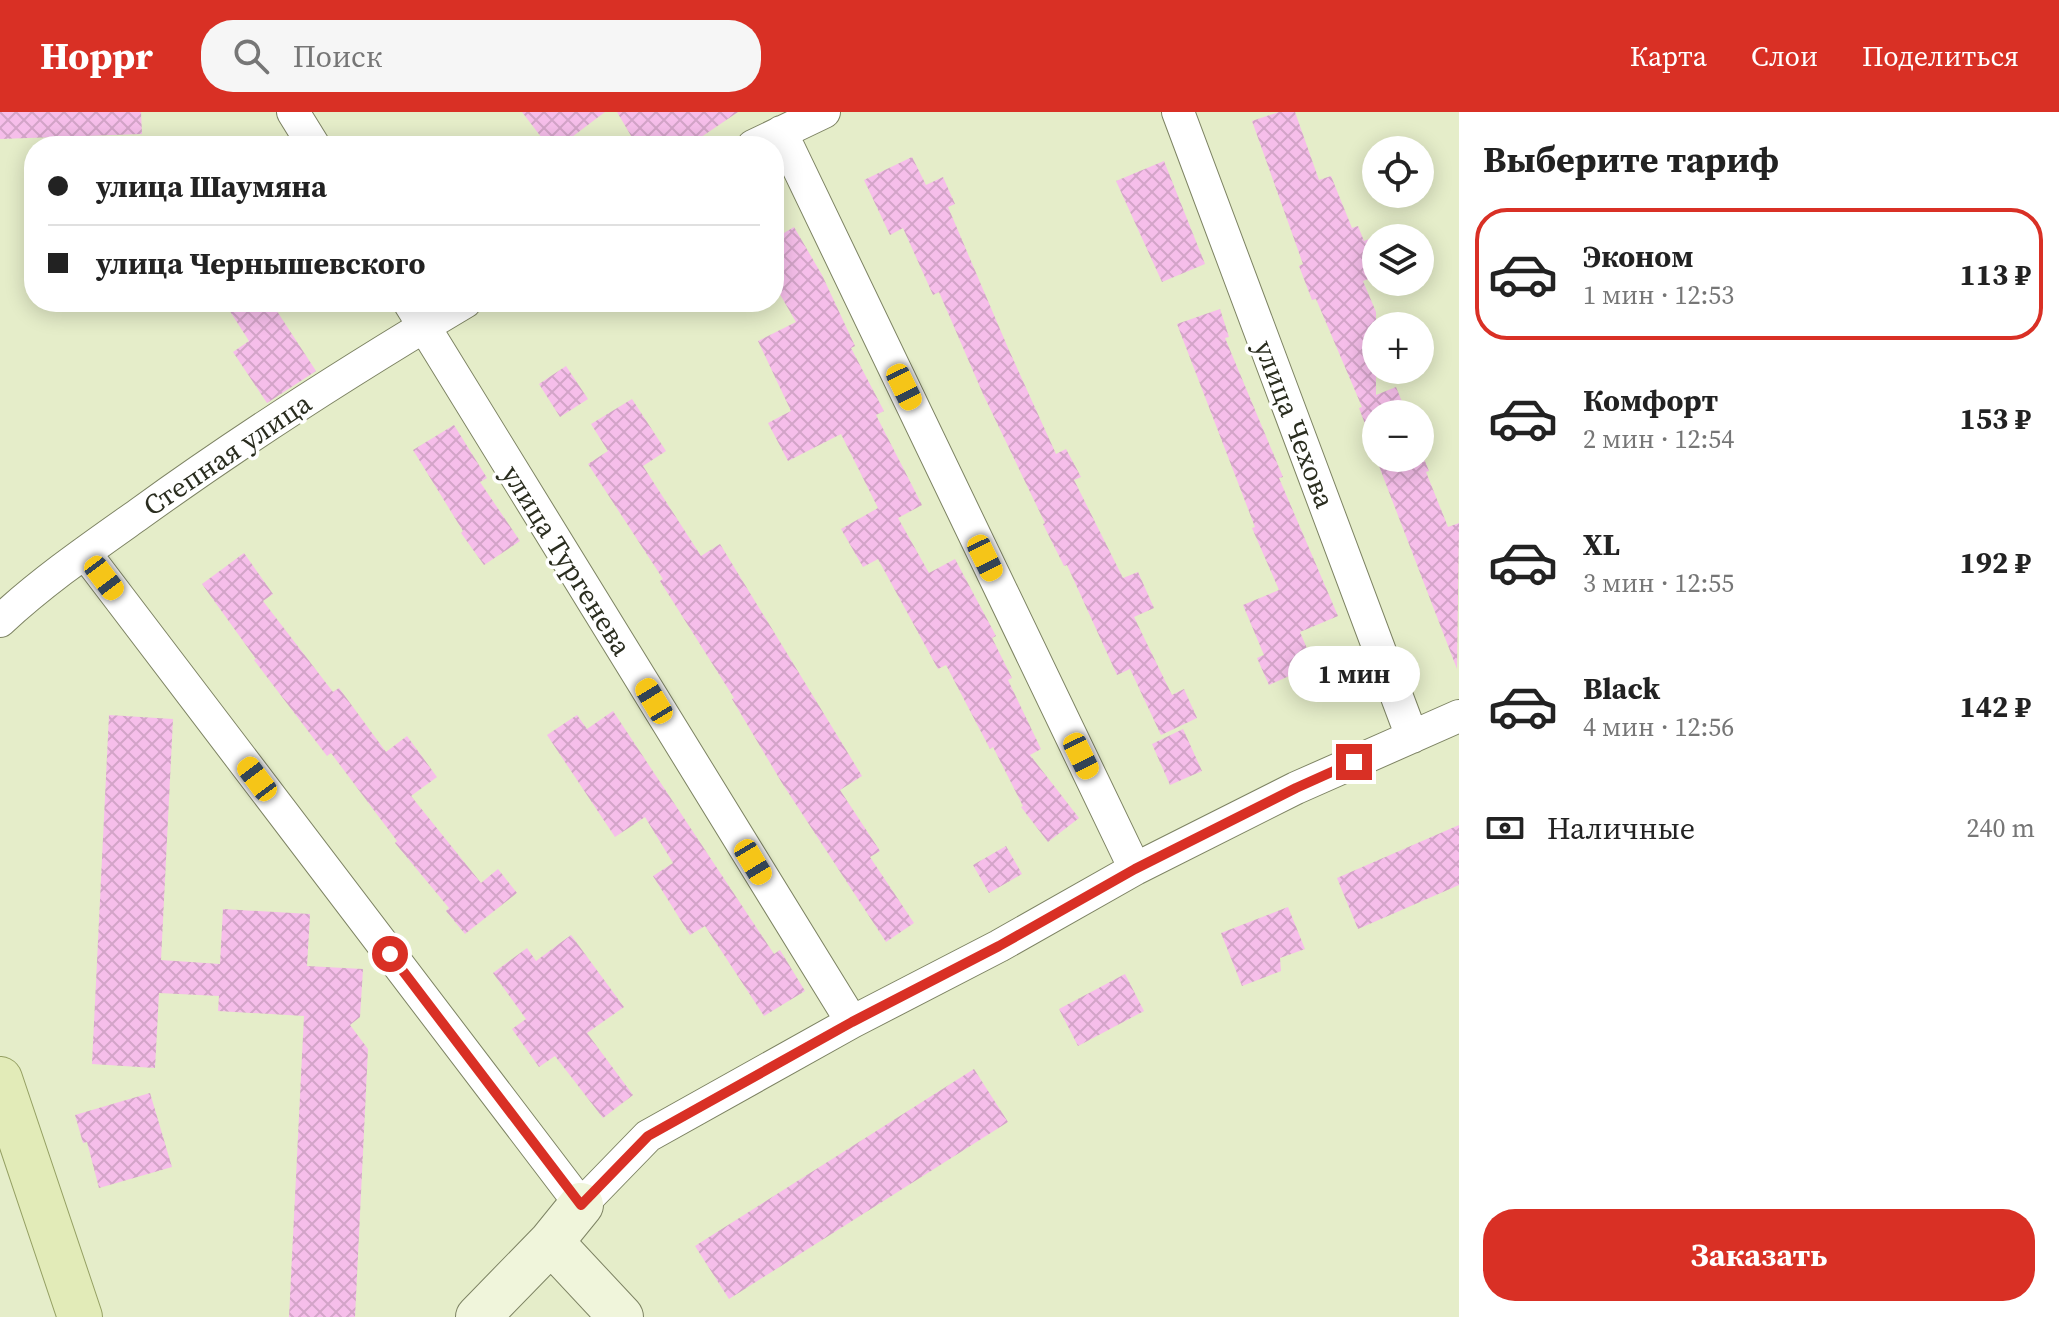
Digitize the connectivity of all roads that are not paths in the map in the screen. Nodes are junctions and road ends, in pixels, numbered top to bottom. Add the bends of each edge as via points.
1 (293, 112) edge
2 (824, 112) edge
3 (1178, 112) edge
4 (308, 136) edge
5 (773, 136) edge
6 (784, 173) edge
7 (416, 314) edge
8 (85, 553) junction
9 (0, 621) edge
10 (1459, 716) edge
11 (1412, 737) junction
12 (1135, 869) junction
13 (852, 1022) junction
14 (0, 1079) edge
15 (581, 1205) junction
16 (551, 1242) junction
17 (80, 1317) edge
18 (478, 1317) edge
19 (621, 1317) edge

1 - 4 street
2 - 5 street
3 - 11 street, улица Чехова
6 - 12 street
7 - 8 street, Степная улица via 363,362
7 - 13 street, улица Тургенева
8 - 9 street, Степная улица
8 - 15 street
10 - 11 street
11 - 12 street
12 - 13 street
13 - 15 street via 648,1136
14 - 17 main road
15 - 16 street
16 - 18 street
16 - 19 street

